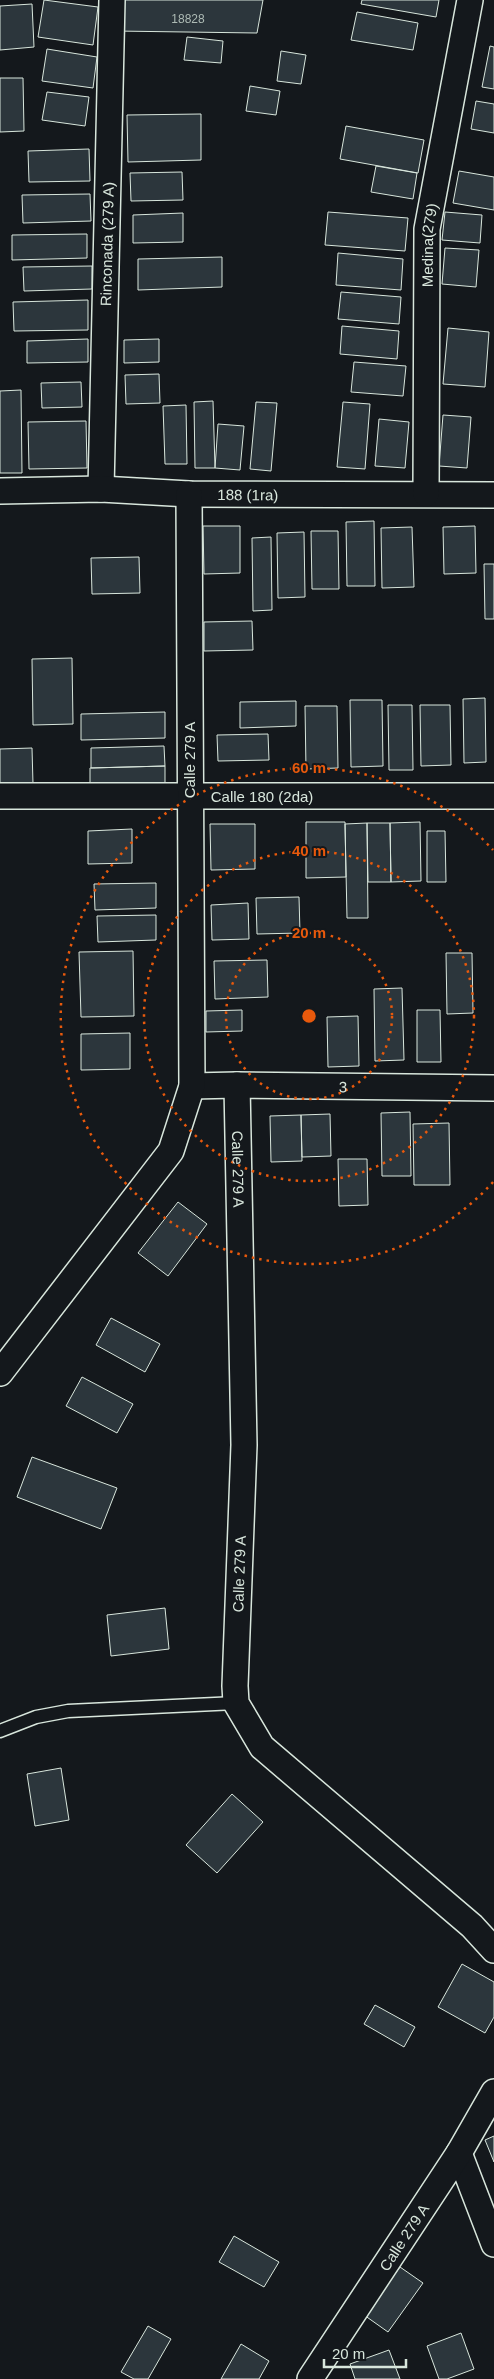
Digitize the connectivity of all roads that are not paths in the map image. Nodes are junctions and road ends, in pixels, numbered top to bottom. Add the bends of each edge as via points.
1 (112, 0) edge
2 (470, 0) edge
3 (101, 489) junction
4 (0, 491) edge
5 (189, 494) junction
6 (426, 494) junction
7 (494, 495) edge
8 (0, 796) edge
9 (494, 796) edge
10 (189, 797) junction
11 (237, 1084) junction
12 (192, 1086) junction
13 (494, 1088) edge
14 (0, 1372) edge
15 (236, 1703) junction
16 (0, 1731) edge
17 (494, 1950) edge
18 (494, 2092) edge
19 (459, 2152) junction
20 (494, 2244) edge
21 (318, 2374) edge

1 - 3 street, Rinconada (279 A)
2 - 6 street, Medina(279) via 427,229
3 - 4 street, 188 (1ra)
3 - 5 street, 188 (1ra)
5 - 6 street, 188 (1ra)
5 - 10 street, Calle 279 A
6 - 7 street, 188 (1ra)
8 - 10 street, Calle 180 (2da)
9 - 10 street, Calle 180 (2da)
10 - 12 street, Calle 279 A
11 - 12 street, 3
11 - 13 street, 3
11 - 15 street, Calle 279 A via 244,1445
12 - 14 street, Calle 279 A via 171,1151
15 - 16 lane via 68,1711 36,1717
15 - 17 street, Calle 279 A via 262,1747 472,1926
18 - 19 street, Calle 279 A
19 - 20 street
19 - 21 street, Calle 279 A

